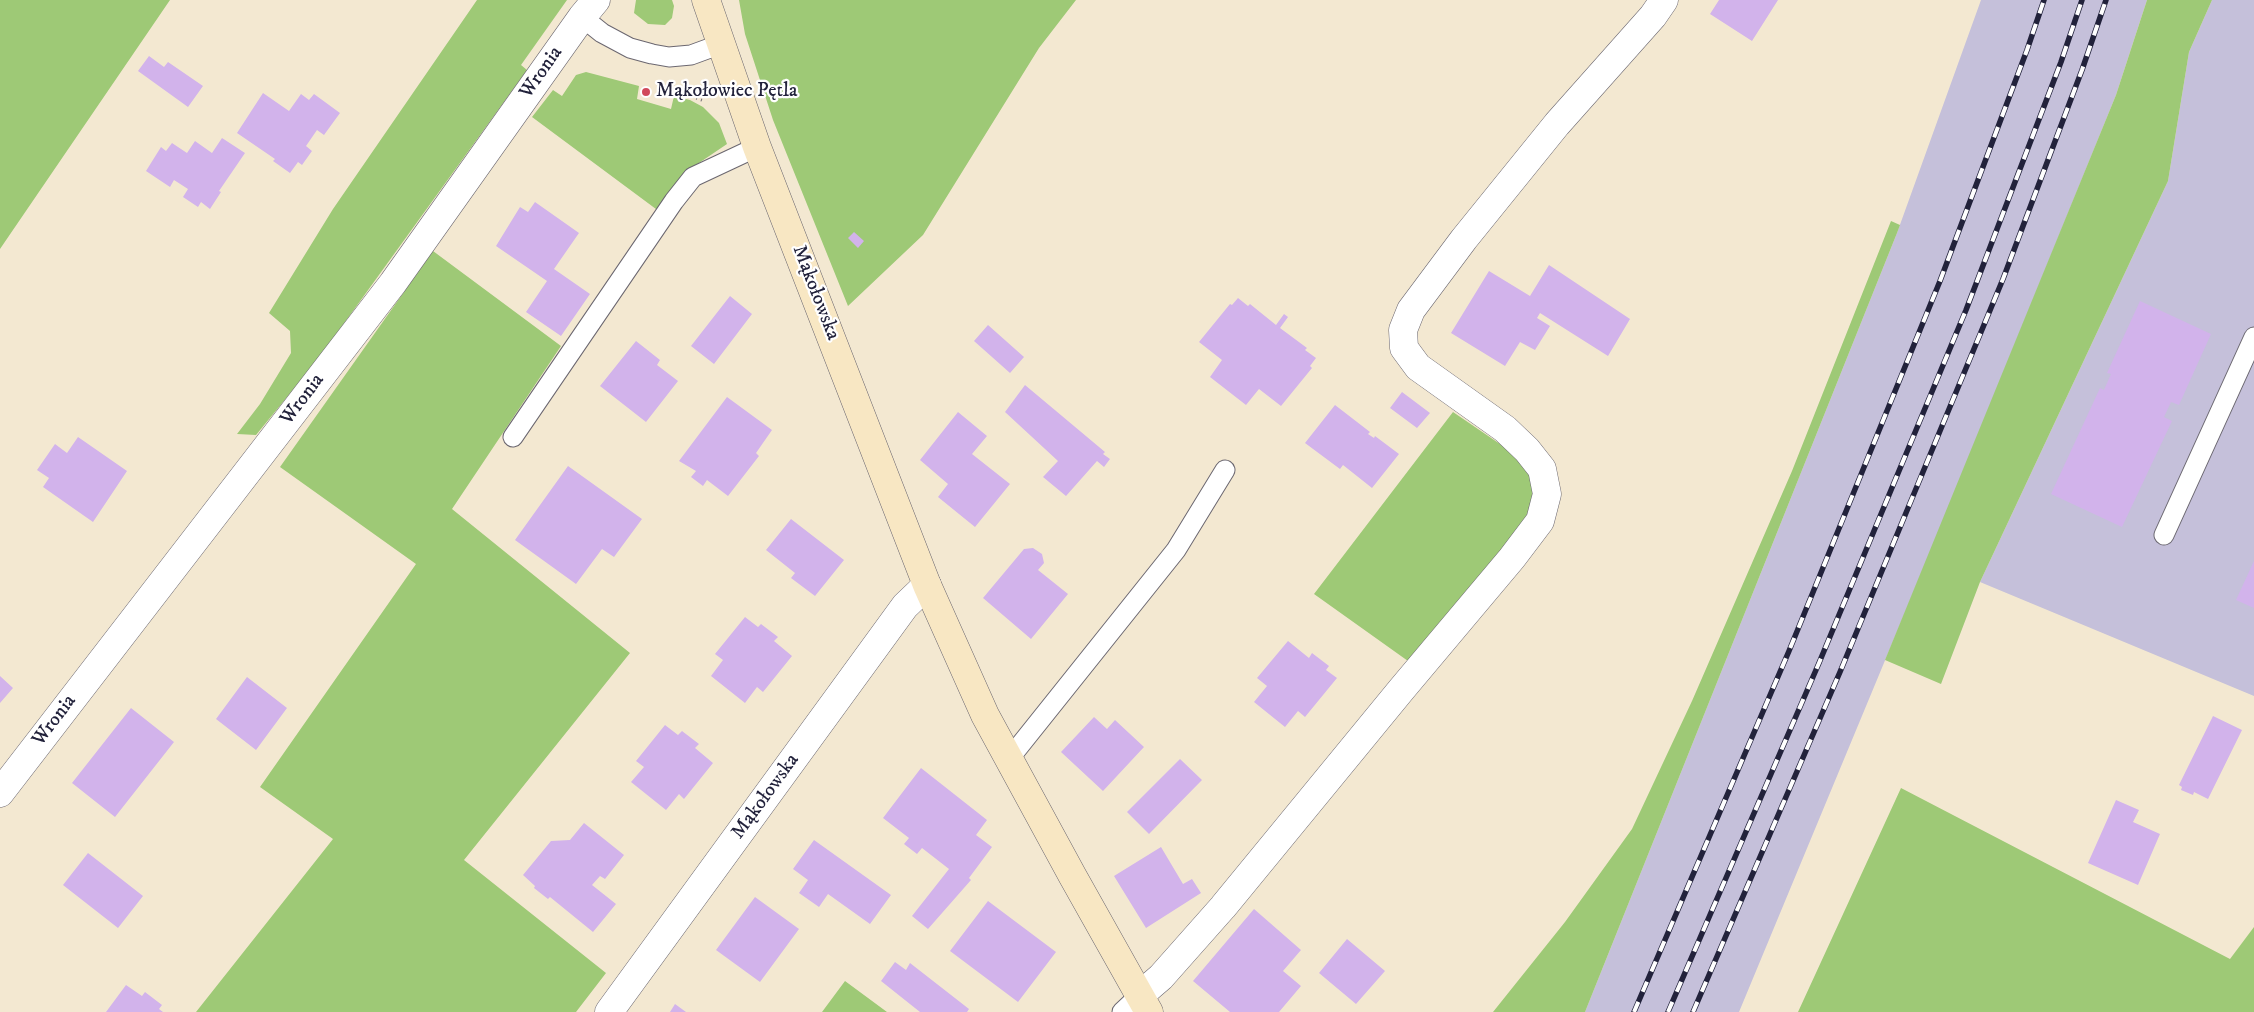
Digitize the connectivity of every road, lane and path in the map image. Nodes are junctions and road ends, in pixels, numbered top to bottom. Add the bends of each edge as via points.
1 (706, 0) edge
2 (1659, 8) edge
3 (589, 9) edge
4 (720, 44) junction
5 (758, 147) junction
6 (2254, 336) edge
7 (513, 437) dead end
8 (1225, 470) dead end
9 (2164, 535) dead end
10 (927, 585) junction
11 (1009, 759) junction
12 (0, 793) edge
13 (1137, 1007) edge
14 (609, 1012) edge

1 - 4 street, Mąkołowska
2 - 13 street via 1557,124 1464,239 1412,310 1403,330 1404,348 1418,367 1505,429 1542,469 1546,494 1540,521 1224,907
3 - 4 lane via 602,33 630,48 652,54 669,57 691,54
3 - 12 street, Wronia via 393,283
4 - 5 street, Mąkołowska
5 - 7 lane via 693,177
5 - 10 street, Mąkołowska
6 - 9 lane
8 - 11 lane via 1176,550
10 - 11 street, Mąkołowska via 985,715
10 - 14 street, Mąkołowska via 904,606
11 - 13 street, Mąkołowska

